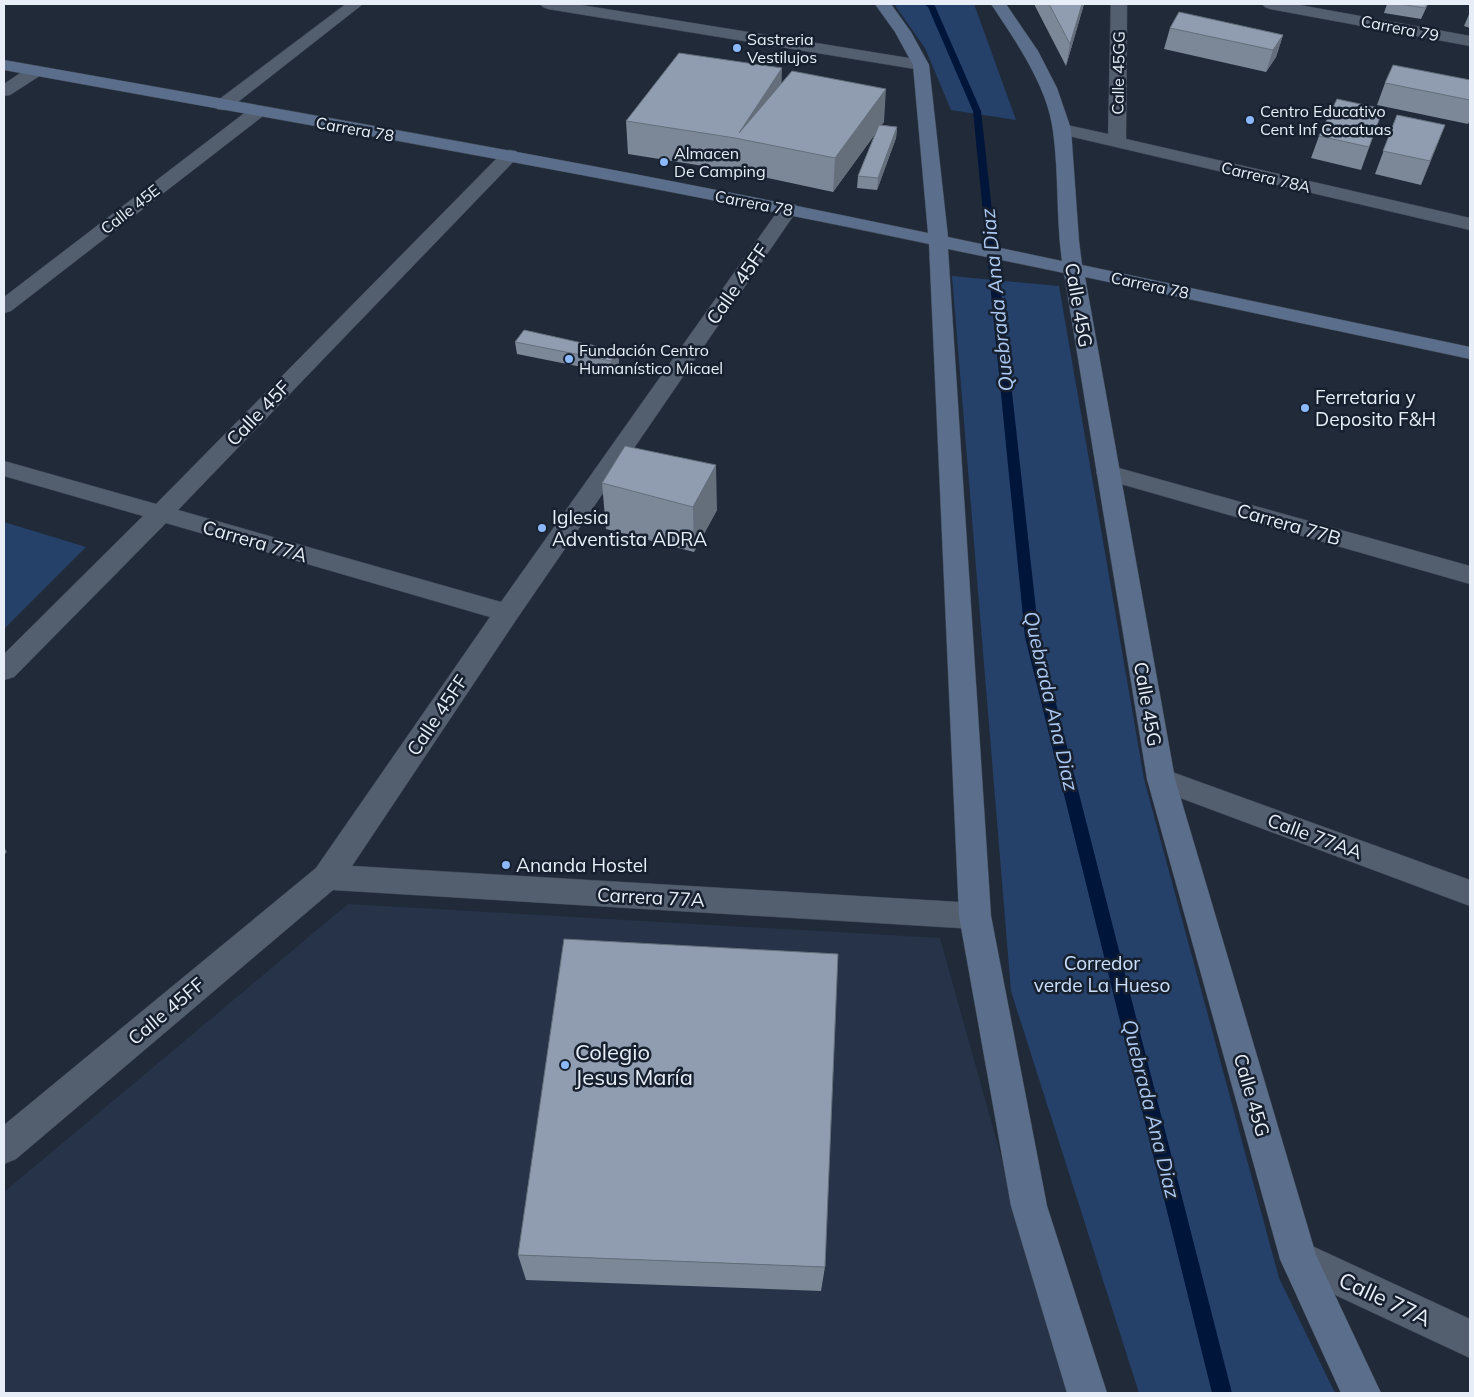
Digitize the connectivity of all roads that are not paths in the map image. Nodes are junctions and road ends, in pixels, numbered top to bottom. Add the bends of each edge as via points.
1 (356, 4) edge
2 (548, 4) edge
3 (883, 4) edge
4 (999, 4) edge
5 (1119, 4) edge
6 (1270, 4) edge
7 (1470, 41) edge
8 (4, 65) edge
9 (920, 65) junction
10 (36, 71) junction
11 (4, 91) edge
12 (222, 105) junction
13 (257, 112) junction
14 (1062, 129) junction
15 (1117, 143) junction
16 (510, 155) junction
17 (789, 209) junction
18 (1470, 224) edge
19 (938, 229) junction
20 (972, 244) junction
21 (1071, 255) junction
22 (4, 307) edge
23 (1470, 353) edge
24 (4, 468) edge
25 (1108, 473) junction
26 (160, 514) junction
27 (1470, 575) edge
28 (507, 613) junction
29 (4, 670) edge
30 (1161, 779) junction
31 (327, 877) junction
32 (1470, 893) edge
33 (976, 916) junction
34 (4, 1146) edge
35 (1299, 1259) junction
36 (1470, 1340) edge
37 (1087, 1393) edge
38 (1361, 1393) edge

1 - 12 street
2 - 9 street
3 - 9 street via 903,32
4 - 14 street, Calle 45G via 1030,51 1049,88
5 - 15 street, Calle 45GG
6 - 7 street, Carrera 79
8 - 10 street, Carrera 78
9 - 19 street
10 - 11 street
10 - 12 street, Carrera 78
12 - 13 street, Carrera 78
13 - 16 street, Carrera 78
13 - 22 street, Calle 45E
14 - 15 street, Carrera 78A
14 - 21 street, Calle 45G
15 - 18 street, Carrera 78A
16 - 17 street, Carrera 78
16 - 26 street, Calle 45F
17 - 19 street, Carrera 78
17 - 28 street, Calle 45FF
19 - 20 street, Carrera 78
19 - 33 street
20 - 21 street, Carrera 78 via 1039,262
20 - 21 street via 1050,251 1061,247
21 - 23 street, Carrera 78
21 - 25 street, Calle 45G
24 - 26 street, Carrera 77A
25 - 27 street, Carrera 77B
25 - 30 street, Calle 45G
26 - 28 street, Carrera 77A
26 - 29 street, Calle 45F
28 - 31 street, Calle 45FF
30 - 32 street, Calle 77AA
30 - 35 street, Calle 45G
31 - 33 street, Carrera 77A
31 - 34 street, Calle 45FF
33 - 37 street via 1029,1206
35 - 36 street, Calle 77A
35 - 38 street, Calle 45G

